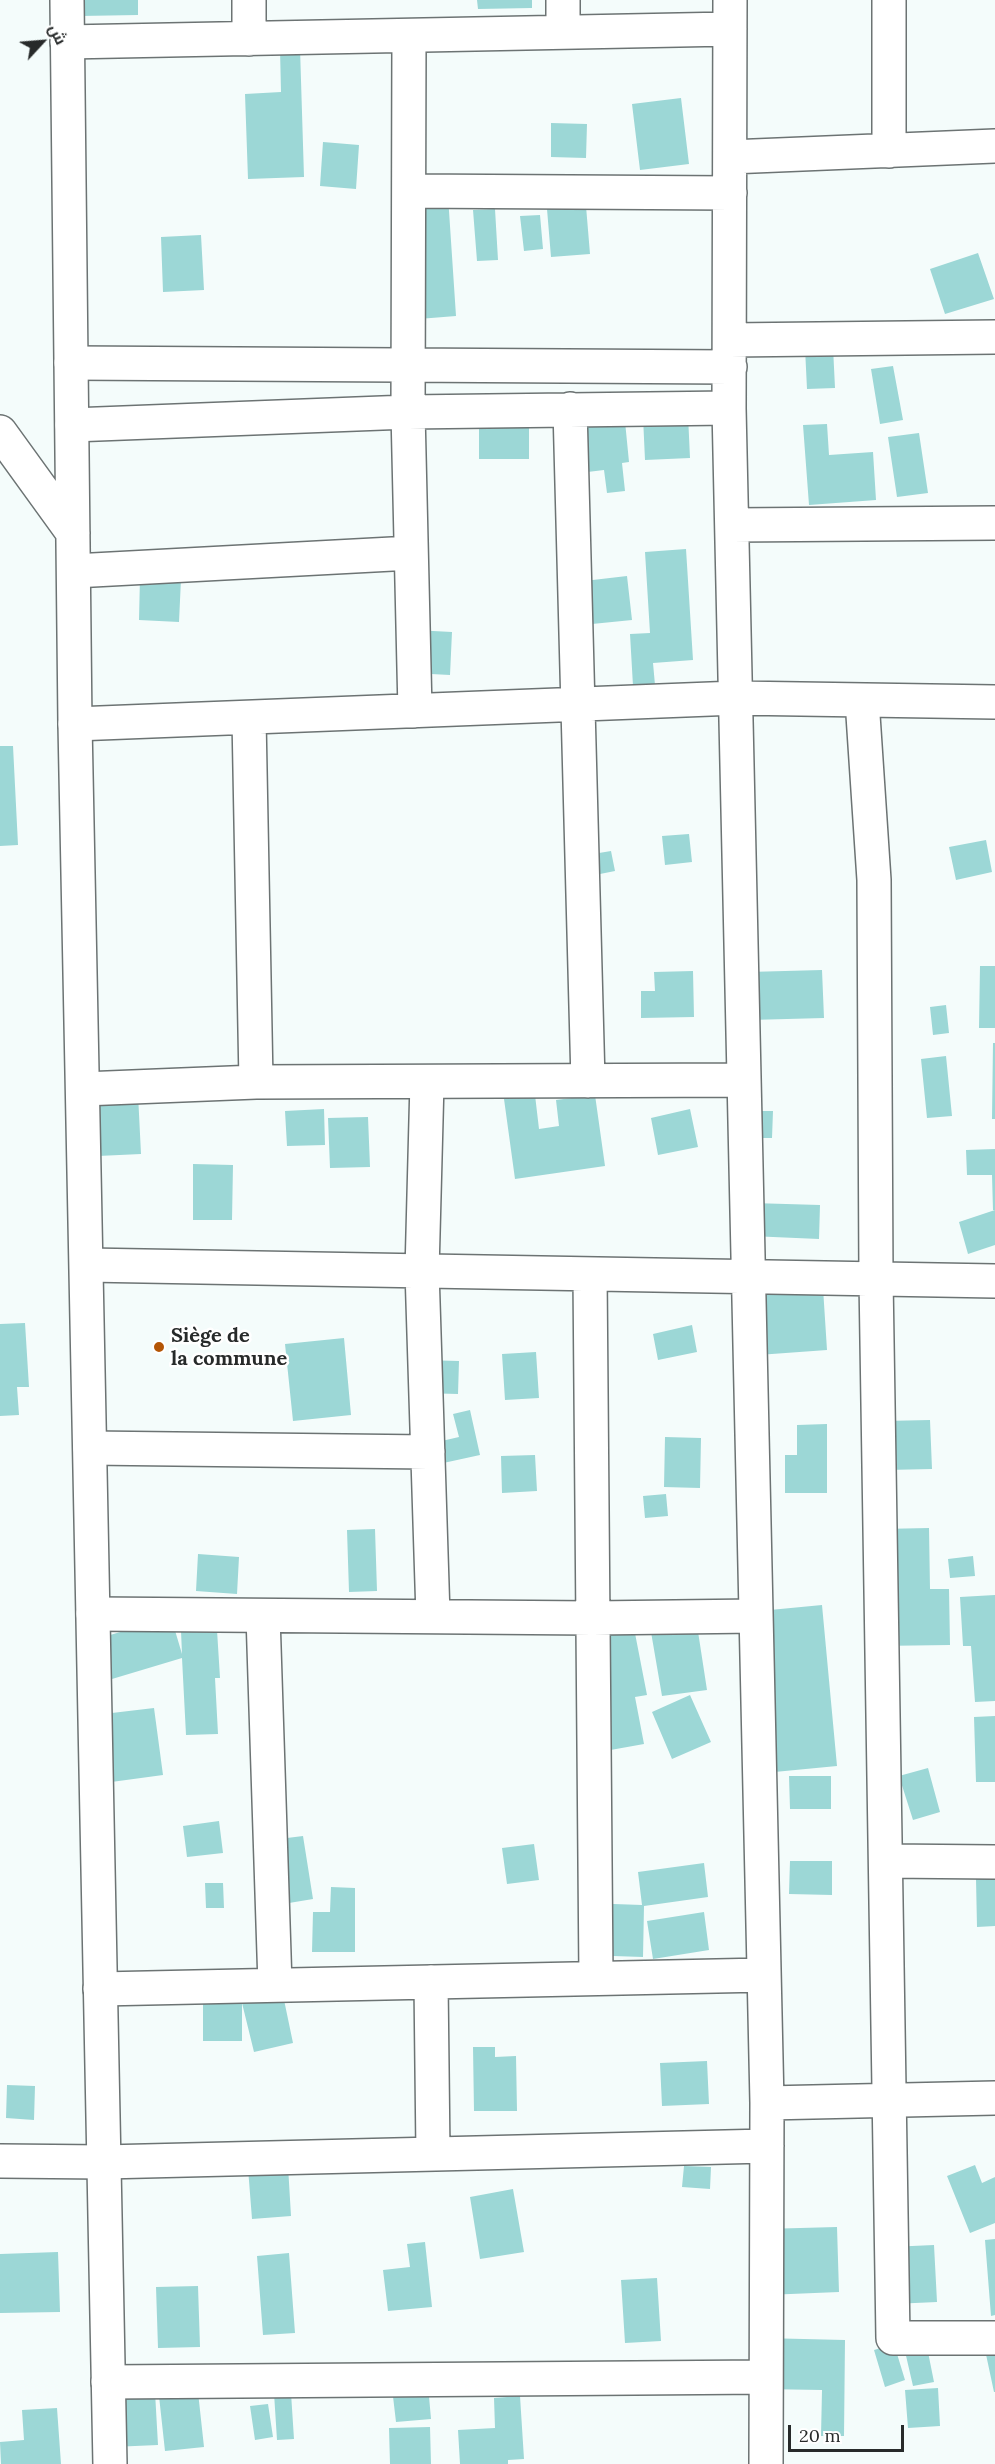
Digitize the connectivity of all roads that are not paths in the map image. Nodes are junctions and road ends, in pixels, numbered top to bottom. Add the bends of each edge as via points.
1 (67, 0) edge
2 (249, 0) edge
3 (563, 0) edge
4 (889, 0) edge
5 (730, 14) edge
6 (563, 32) junction
7 (409, 36) junction
8 (249, 39) junction
9 (67, 42) junction
10 (995, 146) edge
11 (889, 150) junction
12 (730, 157) junction
13 (409, 191) junction
14 (730, 193) junction
15 (995, 337) edge
16 (730, 354) junction
17 (71, 363) junction
18 (408, 365) junction
19 (729, 408) junction
20 (570, 410) junction
21 (408, 412) junction
22 (72, 425) junction
23 (0, 432) edge
24 (995, 522) edge
25 (732, 525) junction
26 (73, 533) junction
27 (411, 553) junction
28 (74, 571) junction
29 (736, 698) junction
30 (861, 700) junction
31 (995, 702) edge
32 (578, 704) junction
33 (415, 711) junction
34 (249, 718) junction
35 (75, 724) junction
36 (744, 1080) junction
37 (256, 1082) junction
38 (427, 1082) junction
39 (588, 1082) junction
40 (83, 1089) junction
41 (87, 1265) junction
42 (422, 1271) junction
43 (590, 1274) junction
44 (749, 1277) junction
45 (876, 1279) junction
46 (995, 1281) edge
47 (90, 1448) junction
48 (428, 1452) junction
49 (93, 1614) junction
50 (263, 1616) junction
51 (433, 1616) junction
52 (756, 1616) junction
53 (593, 1618) junction
54 (886, 1861) junction
55 (995, 1862) edge
56 (764, 1974) junction
57 (596, 1978) junction
58 (431, 1982) junction
59 (275, 1985) junction
60 (100, 1989) junction
61 (995, 2098) edge
62 (889, 2100) junction
63 (767, 2103) junction
64 (767, 2146) junction
65 (433, 2154) junction
66 (0, 2161) edge
67 (104, 2162) junction
68 (995, 2338) edge
69 (766, 2377) junction
70 (108, 2382) junction
71 (110, 2464) edge
72 (766, 2464) edge

1 - 9 street
2 - 8 street
3 - 6 street
4 - 11 street
5 - 6 street
5 - 12 street
6 - 7 street
7 - 8 street
7 - 13 street
8 - 9 street
9 - 17 street
10 - 11 street
11 - 12 street
12 - 14 street
13 - 14 street
13 - 18 street
14 - 16 street
15 - 16 street
16 - 18 street
16 - 19 street
17 - 18 street
17 - 22 street
18 - 21 street
19 - 20 street
19 - 25 street
20 - 21 street
20 - 32 street
21 - 22 street
21 - 27 street
22 - 26 street
23 - 26 street
24 - 25 street
25 - 29 street
26 - 28 street
27 - 28 street
27 - 33 street
28 - 35 street
29 - 30 street
29 - 32 street
29 - 36 street
30 - 31 street
30 - 45 street via 874,880
32 - 33 street
32 - 39 street
33 - 34 street
34 - 35 street
34 - 37 street
35 - 40 street
36 - 39 street
36 - 44 street
37 - 38 street
37 - 40 street
38 - 39 street
38 - 42 street
40 - 41 street
41 - 42 street
41 - 47 street
42 - 43 street
42 - 48 street
43 - 44 street
43 - 53 street
44 - 45 street
44 - 52 street
45 - 46 street
45 - 54 street
47 - 48 street
47 - 49 street
48 - 51 street
49 - 50 street
49 - 60 street
50 - 51 street
50 - 59 street
51 - 53 street
52 - 53 street
52 - 56 street
53 - 57 street
54 - 55 street
54 - 62 street
56 - 57 street
56 - 63 street
57 - 58 street
58 - 59 street
58 - 65 street
59 - 60 street
60 - 67 street
61 - 62 street
62 - 63 street
62 - 68 street via 893,2338
63 - 64 street
64 - 65 street
64 - 69 street
65 - 67 street
66 - 67 street
67 - 70 street
69 - 70 street
69 - 72 street
70 - 71 street

